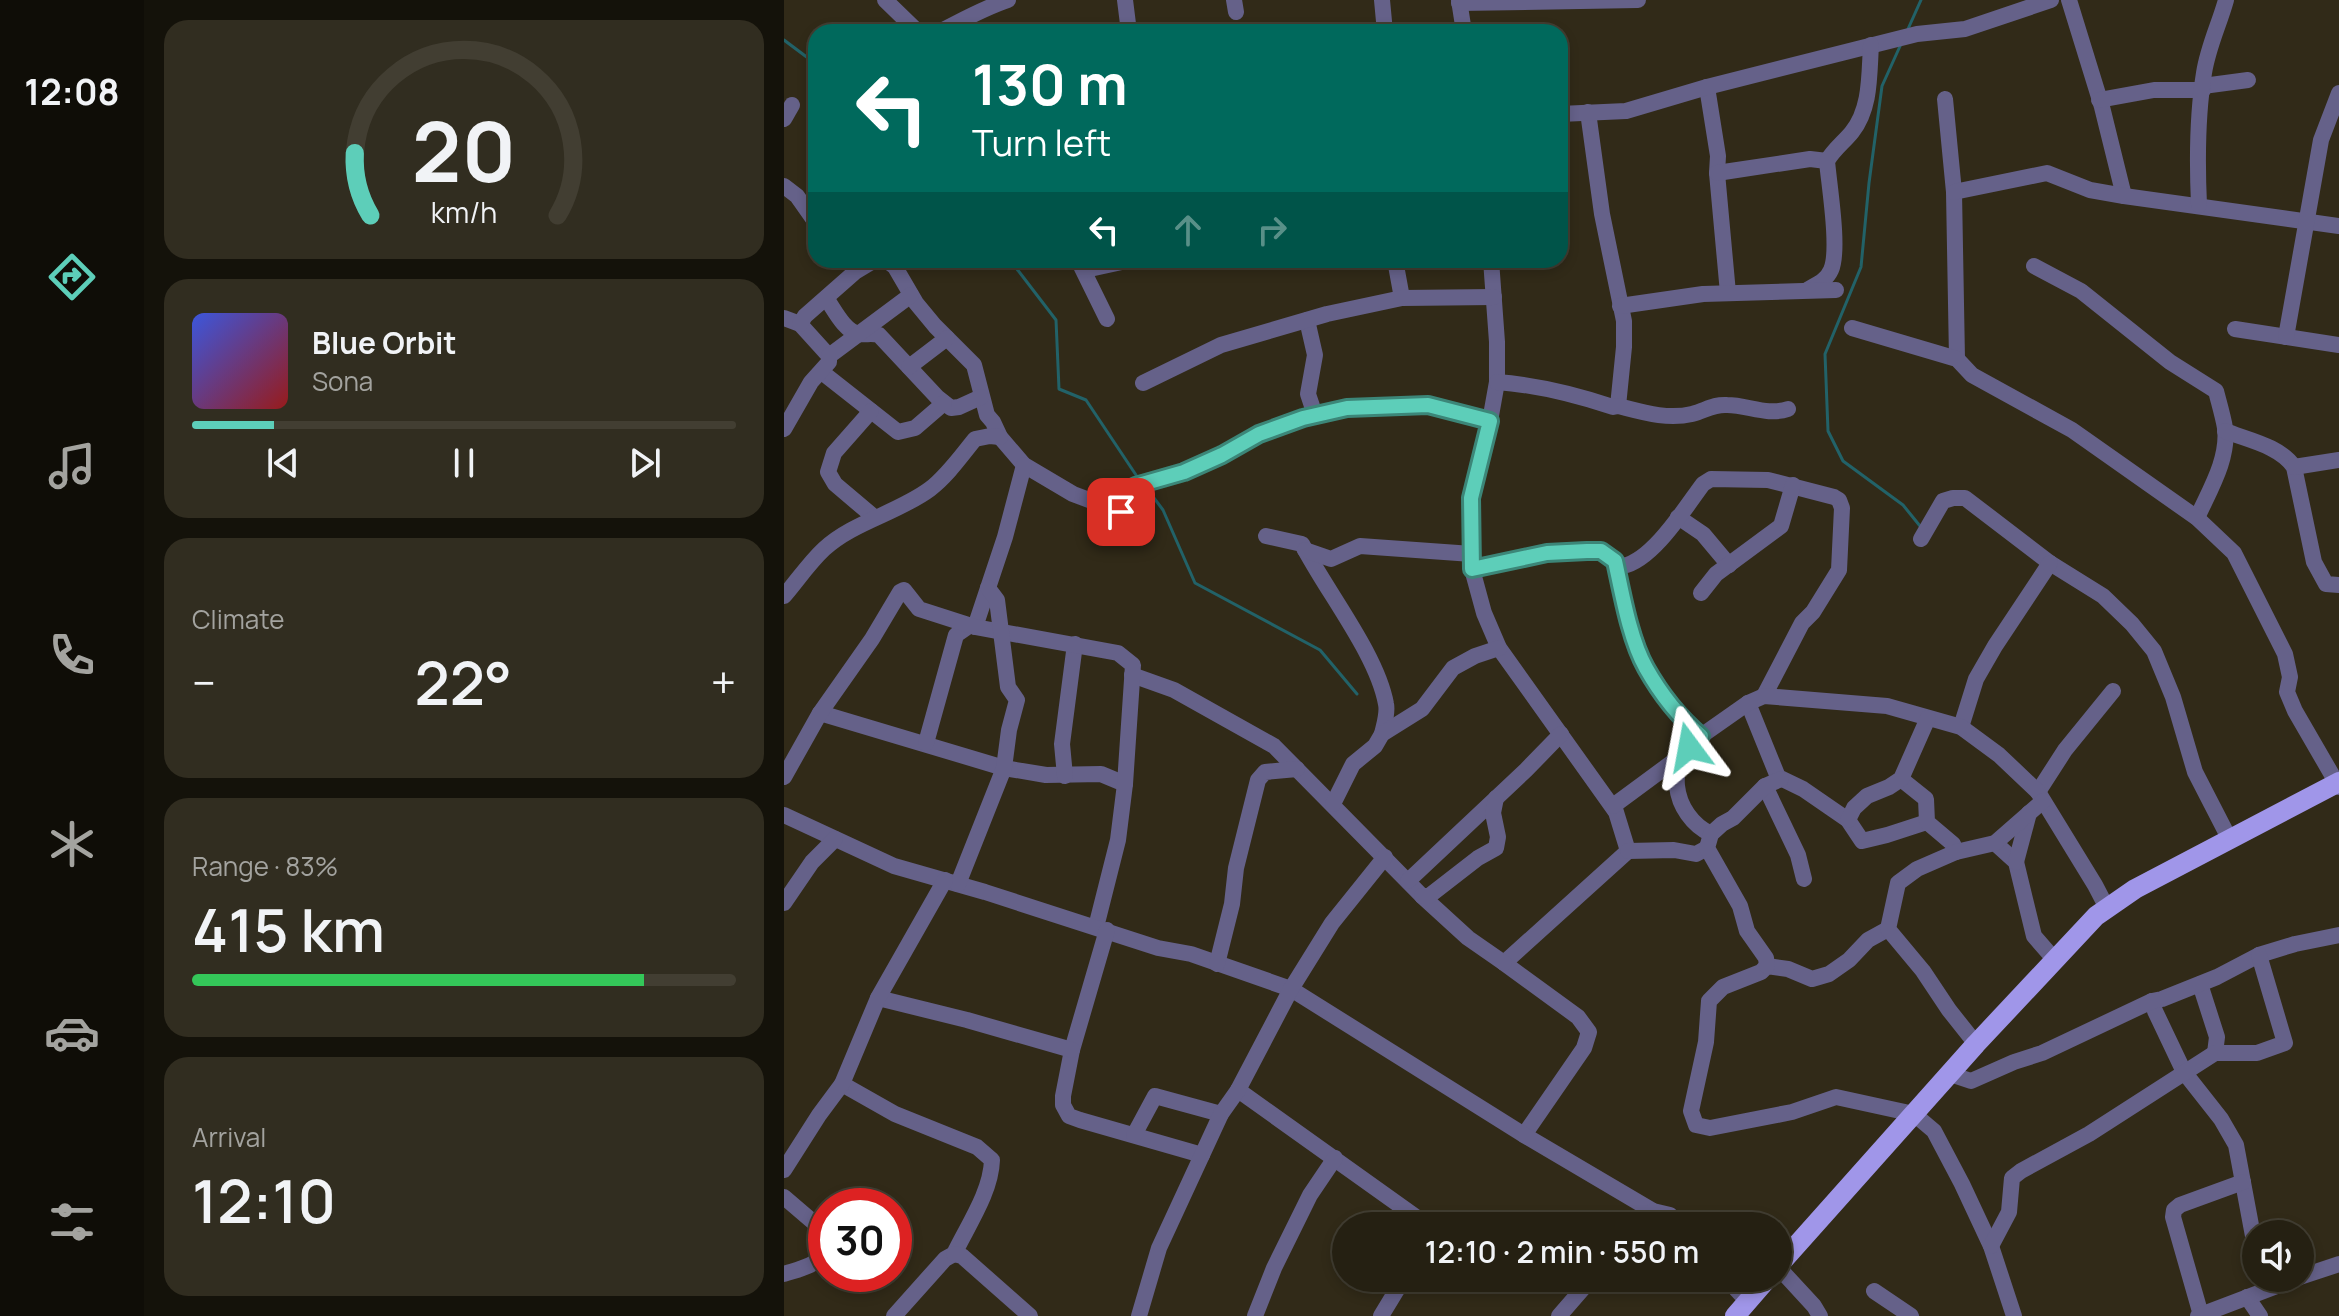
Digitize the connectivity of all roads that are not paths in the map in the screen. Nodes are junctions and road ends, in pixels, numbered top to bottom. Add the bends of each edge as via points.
1 (885, 0) edge
2 (1008, 0) edge
3 (1125, 0) edge
4 (1382, 0) edge
5 (1638, 0) edge
6 (2051, 0) edge
7 (2069, 0) edge
8 (2226, 0) edge
9 (1459, 1) edge
10 (910, 24) edge
11 (954, 24) edge
12 (1128, 24) edge
13 (1384, 24) edge
14 (1463, 24) edge
15 (1871, 45) junction
16 (2248, 80) dead end
17 (1707, 87) junction
18 (2203, 88) junction
19 (2339, 93) edge
20 (1945, 99) dead end
21 (2099, 100) junction
22 (1588, 112) junction
23 (1568, 113) edge
24 (1827, 161) junction
25 (1717, 173) junction
26 (784, 186) edge
27 (1954, 192) junction
28 (2124, 196) junction
29 (2199, 205) junction
30 (808, 212) edge
31 (2306, 222) junction
32 (2339, 226) edge
33 (2034, 266) dead end
34 (848, 268) edge
35 (896, 268) edge
36 (1082, 268) edge
37 (1396, 268) edge
38 (1492, 268) edge
39 (1807, 290) junction
40 (1836, 290) dead end
41 (1728, 293) junction
42 (911, 295) junction
43 (1494, 297) junction
44 (826, 298) junction
45 (1402, 298) junction
46 (1620, 306) junction
47 (1107, 319) dead end
48 (1307, 320) junction
49 (792, 321) edge
50 (1852, 328) dead end
51 (2235, 329) dead end
52 (860, 334) junction
53 (2286, 337) junction
54 (947, 338) junction
55 (2339, 345) edge
56 (829, 356) junction
57 (1957, 359) junction
58 (909, 367) junction
59 (819, 374) junction
60 (1497, 382) junction
61 (1143, 383) dead end
62 (981, 397) junction
63 (944, 403) junction
64 (1618, 406) junction
65 (1788, 409) dead end
66 (871, 411) junction
67 (1315, 415) junction
68 (1490, 421) junction
69 (784, 429) edge
70 (2225, 431) junction
71 (1000, 437) junction
72 (2339, 460) edge
73 (1024, 465) junction
74 (2294, 467) junction
75 (1793, 485) junction
76 (874, 517) junction
77 (1678, 517) junction
78 (2197, 518) junction
79 (1266, 536) dead end
80 (1921, 539) dead end
81 (1305, 550) junction
82 (1472, 561) junction
83 (1615, 561) junction
84 (2050, 563) junction
85 (1729, 565) junction
86 (2339, 585) edge
87 (988, 588) junction
88 (1701, 593) dead end
89 (784, 596) edge
90 (972, 626) junction
91 (1001, 633) junction
92 (1075, 644) junction
93 (1499, 648) junction
94 (1132, 675) junction
95 (2113, 691) dead end
96 (1756, 700) junction
97 (820, 713) junction
98 (1928, 718) junction
99 (1961, 727) junction
100 (1382, 734) junction
101 (1561, 734) junction
102 (1701, 736) junction
103 (926, 743) junction
104 (1678, 758) junction
105 (1004, 768) junction
106 (1297, 769) junction
107 (1065, 776) junction
108 (784, 777) edge
109 (1781, 779) junction
110 (1901, 779) junction
111 (1125, 784) junction
112 (2338, 784) edge
113 (1765, 786) junction
114 (2041, 796) junction
115 (1496, 798) junction
116 (1333, 804) junction
117 (1613, 806) junction
118 (2029, 812) junction
119 (784, 815) edge
120 (1848, 820) junction
121 (1927, 822) junction
122 (835, 839) junction
123 (2230, 840) junction
124 (1709, 841) junction
125 (1995, 843) junction
126 (1628, 851) junction
127 (1956, 852) junction
128 (1385, 857) junction
129 (2016, 862) junction
130 (1804, 879) dead end
131 (1408, 881) junction
132 (951, 882) junction
133 (1422, 896) junction
134 (784, 903) edge
135 (2107, 908) junction
136 (1101, 928) junction
137 (1888, 929) junction
138 (2339, 935) edge
139 (2259, 955) junction
140 (2054, 959) junction
141 (1504, 963) junction
142 (1217, 964) junction
143 (1767, 966) junction
144 (2200, 984) junction
145 (1291, 989) junction
146 (878, 998) junction
147 (2152, 1001) junction
148 (1976, 1044) junction
149 (1072, 1050) junction
150 (2215, 1053) junction
151 (2184, 1072) junction
152 (1950, 1074) junction
153 (842, 1084) junction
154 (1238, 1090) junction
155 (1221, 1114) junction
156 (1914, 1114) junction
157 (1134, 1135) junction
158 (1524, 1135) junction
159 (1202, 1155) junction
160 (1335, 1158) junction
161 (784, 1170) edge
162 (2243, 1182) junction
163 (784, 1197) edge
164 (1653, 1211) joint
165 (1409, 1212) edge
166 (1657, 1212) edge
167 (808, 1218) edge
168 (2249, 1220) edge
169 (1991, 1246) junction
170 (1792, 1251) edge
171 (954, 1254) junction
172 (2339, 1264) edge
173 (808, 1266) edge
174 (2314, 1273) edge
175 (784, 1274) edge
176 (1792, 1282) edge
177 (1874, 1291) dead end
178 (1396, 1292) edge
179 (1580, 1292) edge
180 (1756, 1292) edge
181 (2253, 1292) edge
182 (2247, 1297) junction
183 (1741, 1309) edge
184 (894, 1316) edge
185 (1030, 1316) edge
186 (1139, 1316) edge
187 (1255, 1316) edge
188 (1381, 1316) edge
189 (1559, 1316) edge
190 (1820, 1316) edge
191 (1911, 1316) edge
192 (2014, 1316) edge
193 (2199, 1316) edge
194 (2260, 1316) edge

1 - 10 street
2 - 11 street
3 - 12 street
4 - 13 street
5 - 9 street
6 - 15 street via 1965,29
7 - 21 street
8 - 18 street via 2211,41
9 - 14 street
15 - 17 street
15 - 24 street via 1863,117
16 - 18 street
17 - 22 street via 1626,111
17 - 25 street
18 - 21 street
18 - 29 street
19 - 31 street via 2321,140
20 - 27 street
21 - 28 street
22 - 23 street
22 - 46 street
24 - 25 street
24 - 39 street via 1832,268
25 - 41 street
26 - 30 street
27 - 28 street via 2047,173
27 - 57 street
28 - 29 street
29 - 31 street
31 - 32 street
31 - 53 street
33 - 70 street via 2081,291 2170,362 2216,391
34 - 44 street
35 - 42 street
36 - 47 street
37 - 45 street
38 - 43 street
39 - 40 street
39 - 41 street
41 - 46 street
42 - 52 street
42 - 54 street
43 - 45 street
43 - 60 street
44 - 49 street
44 - 52 street via 850,330
45 - 48 street
46 - 64 street via 1624,347
48 - 61 street via 1221,345
48 - 67 street via 1315,355 1308,394
49 - 56 street
50 - 57 street
51 - 53 street
52 - 56 street
52 - 58 street via 879,335
53 - 55 street
54 - 58 street
54 - 62 street via 974,365
56 - 59 street
57 - 78 street via 1972,375 2072,430
58 - 63 street
59 - 66 street
59 - 69 street
60 - 64 street
60 - 68 street
62 - 63 street via 959,407
62 - 71 street
63 - 66 street via 906,432 898,432
64 - 65 street via 1667,417 1695,414 1712,405
66 - 76 street via 834,453 828,472
67 - 68 street via 1347,408 1428,405
67 - 73 street via 1259,434 1184,472 1135,486 1121,512 1073,494
68 - 82 street via 1471,498
70 - 74 street via 2279,452
70 - 78 street via 2220,468
71 - 73 street
71 - 76 street via 975,439 929,490
72 - 74 street
73 - 87 street
74 - 86 street via 2314,562 2326,584
75 - 77 street via 1711,479
75 - 85 street via 1781,526
75 - 96 street via 1839,500 1839,570
76 - 89 street via 824,548
77 - 83 street via 1642,558 1623,566
77 - 85 street via 1703,534
78 - 112 street via 2234,553 2285,654 2287,692 2295,711
79 - 81 street via 1295,541
80 - 84 street via 1943,501 1965,498
81 - 82 street via 1331,559 1360,546 1391,547
81 - 100 street via 1380,684 1387,707
82 - 83 street via 1601,551
82 - 93 street
83 - 102 street via 1645,668
84 - 99 street via 1976,679
84 - 123 street via 2103,596 2154,651 2195,772
85 - 88 street
87 - 90 street
87 - 91 street via 997,600
90 - 91 street
90 - 97 street via 919,609 904,590 900,592
90 - 103 street via 956,635
91 - 92 street
91 - 105 street via 1008,687 1017,700
92 - 94 street via 1118,653 1133,665
92 - 107 street via 1062,744
93 - 100 street via 1453,668 1422,709
93 - 101 street
94 - 106 street via 1174,690 1274,746
94 - 111 street
95 - 114 street via 2065,750
96 - 98 street via 1887,706
96 - 102 street
96 - 109 street
97 - 103 street
97 - 108 street
98 - 99 street
98 - 110 street
99 - 114 street
100 - 116 street via 1353,764
101 - 115 street
101 - 117 street
102 - 104 street
103 - 105 street
104 - 117 street
104 - 124 street via 1679,796
105 - 107 street
105 - 132 street
106 - 116 street
106 - 142 street via 1265,772 1258,780
107 - 111 street via 1101,774
109 - 113 street
109 - 120 street
110 - 120 street via 1867,796
110 - 121 street via 1926,799
111 - 136 street
112 - 123 main road
113 - 124 street
113 - 130 street
114 - 118 street
114 - 135 street
115 - 131 street
115 - 133 street via 1496,848
116 - 128 street
117 - 126 street
118 - 125 street
118 - 129 street
119 - 122 street
120 - 121 street via 1862,841
121 - 127 street
122 - 132 street via 894,866
122 - 134 street
123 - 135 main road
124 - 126 street via 1696,854
124 - 143 street
125 - 127 street
125 - 129 street
126 - 141 street
127 - 137 street via 1898,883
128 - 131 street
128 - 145 street via 1332,923
129 - 140 street via 2034,936
131 - 133 street
132 - 136 street
132 - 146 street
133 - 141 street
135 - 140 main road
136 - 142 street
136 - 149 street
137 - 143 street via 1829,974 1812,979
137 - 148 street
138 - 139 street
139 - 144 street
139 - 150 street via 2285,1043 2257,1053
140 - 148 main road
141 - 158 street via 1578,1017 1589,1032 1584,1048
142 - 145 street
143 - 156 street via 1723,987 1709,1001 1691,1111 1696,1125 1710,1128 1792,1112 1836,1097
144 - 147 street
144 - 150 street via 2217,1037
145 - 154 street
145 - 158 street
146 - 149 street
146 - 153 street
147 - 151 street
147 - 152 street via 1971,1081
148 - 152 main road
149 - 157 street via 1063,1096 1069,1116
150 - 151 street
151 - 162 street via 2236,1145
151 - 169 street via 2012,1178 2009,1212
152 - 156 main road
153 - 161 street
153 - 171 street via 895,1114 977,1147 992,1160 985,1190
154 - 155 street
154 - 160 street
155 - 157 street via 1155,1096
155 - 159 street
156 - 169 street via 1934,1131
156 - 170 main road
157 - 159 street
158 - 164 street
159 - 186 street via 1159,1248
160 - 165 street
160 - 187 street via 1310,1195
162 - 168 street
162 - 193 street via 2174,1210
163 - 167 street
164 - 166 street
169 - 192 street
171 - 184 street
171 - 185 street
172 - 174 street
173 - 175 street
176 - 190 street
177 - 191 street
178 - 188 street
179 - 189 street
180 - 183 main road
181 - 182 street
182 - 193 street
182 - 194 street

